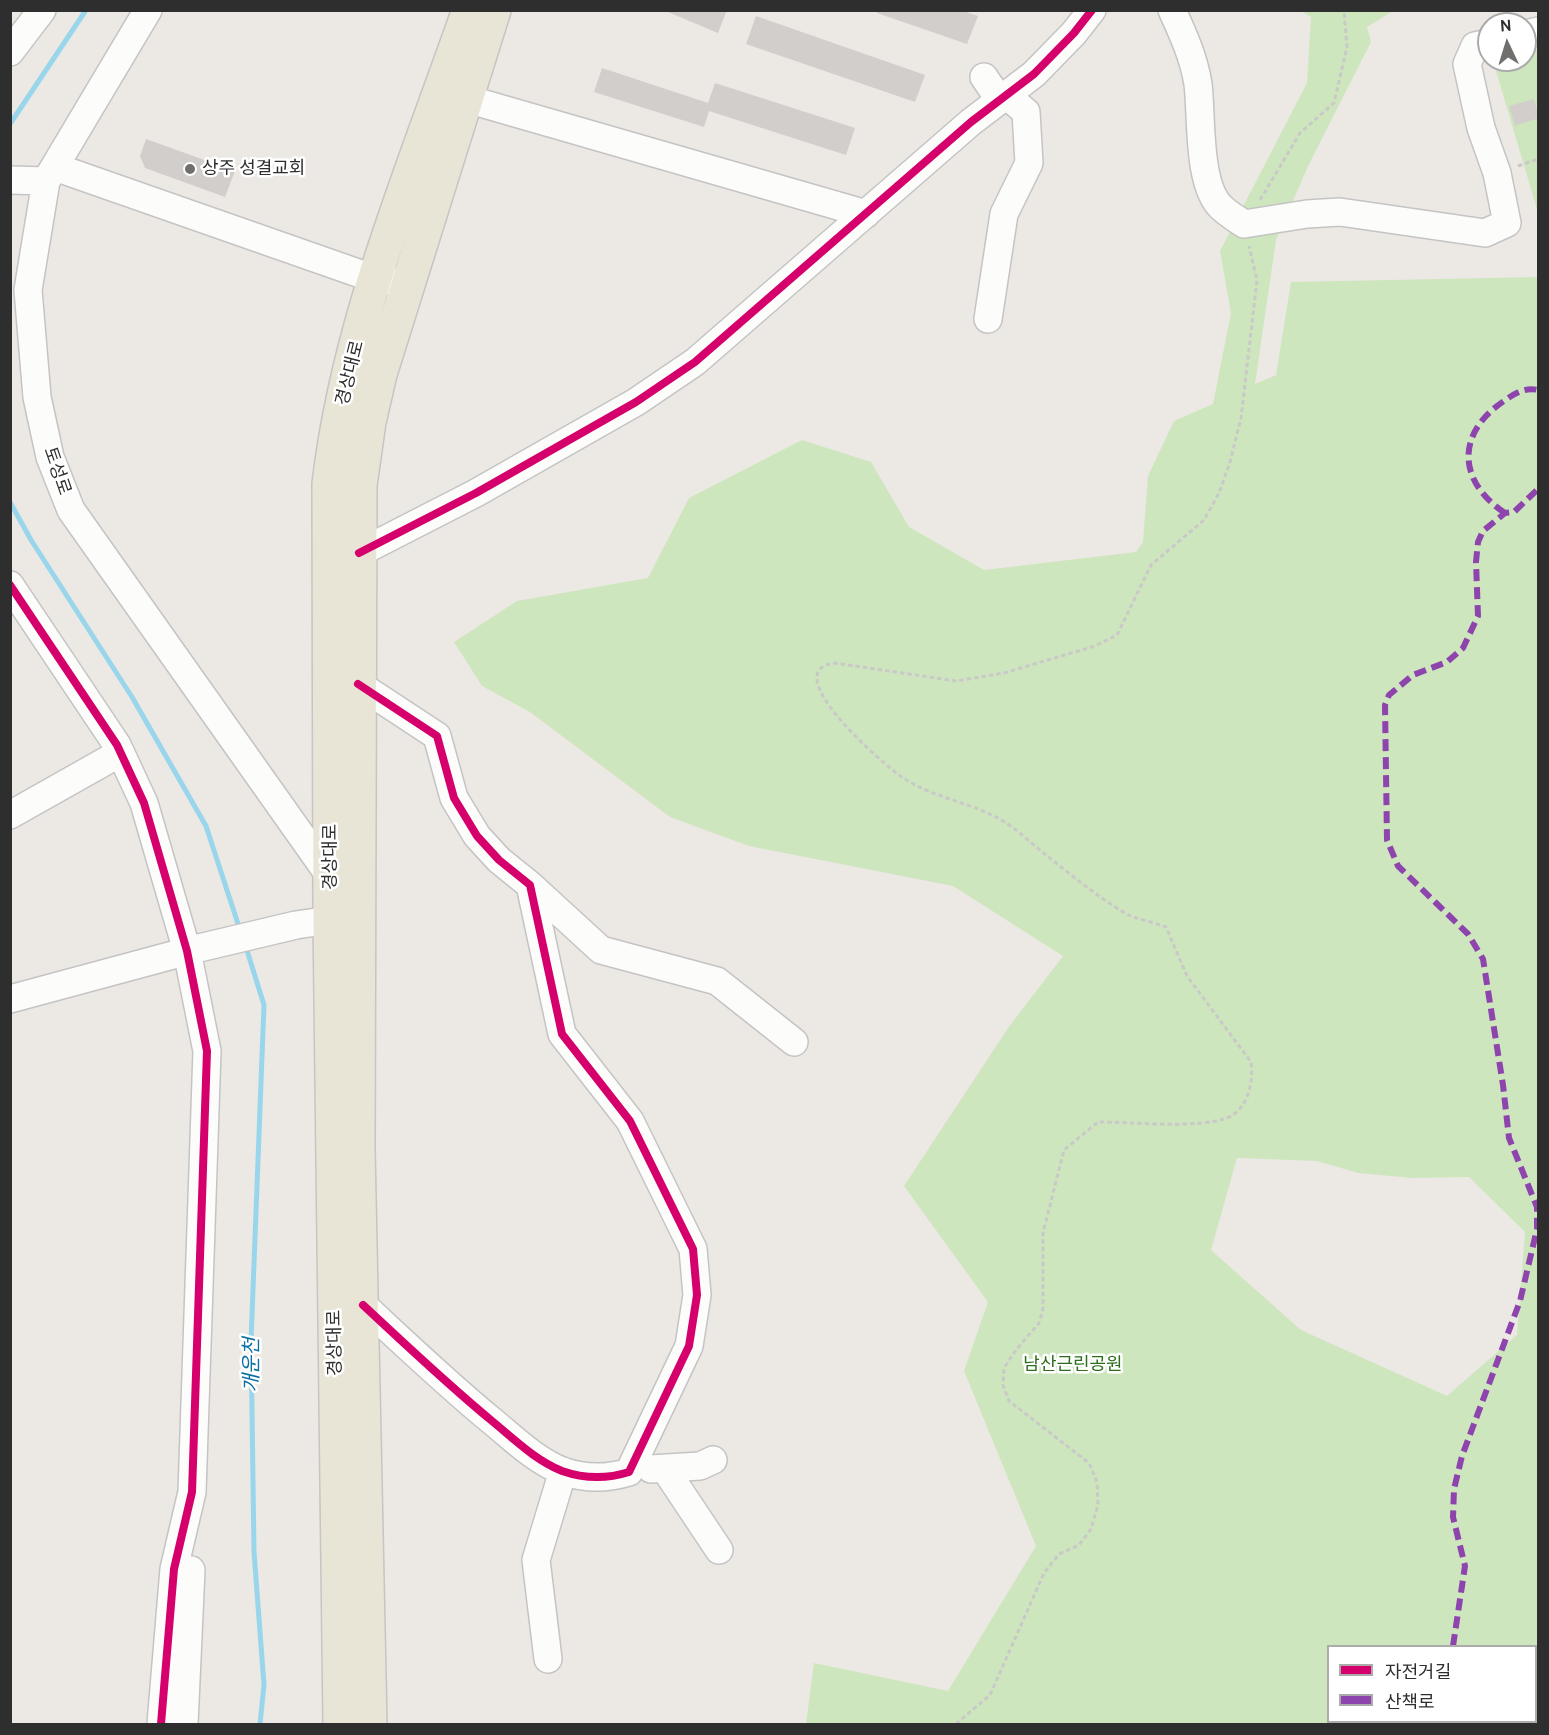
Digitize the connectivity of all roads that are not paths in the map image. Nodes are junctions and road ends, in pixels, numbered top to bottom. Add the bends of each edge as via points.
1 (42, 10) edge
2 (148, 10) edge
3 (469, 10) edge
4 (494, 10) edge
5 (1092, 10) edge
6 (1172, 10) edge
7 (1477, 46) edge
8 (10, 52) edge
9 (996, 90) junction
10 (467, 99) junction
11 (51, 174) junction
12 (10, 180) edge
13 (866, 214) junction
14 (375, 279) junction
15 (407, 284) junction
16 (988, 319) dead end
17 (359, 553) junction
18 (10, 585) edge
19 (358, 684) junction
20 (120, 753) junction
21 (10, 815) edge
22 (332, 879) junction
23 (530, 885) junction
24 (344, 918) junction
25 (193, 949) junction
26 (10, 999) edge
27 (794, 1042) dead end
28 (363, 1305) junction
29 (713, 1460) dead end
30 (632, 1467) junction
31 (665, 1469) junction
32 (562, 1471) junction
33 (192, 1492) junction
34 (719, 1550) dead end
35 (548, 1659) dead end
36 (161, 1725) edge
37 (184, 1725) edge
38 (340, 1725) edge
39 (370, 1725) edge

1 - 8 street
2 - 11 street, 토성로
3 - 14 main road, 경상대로
4 - 10 main road, 경상대로
5 - 9 street via 1034,74
6 - 7 street via 1198,84 1199,128 1211,194 1221,208 1244,224 1340,212 1485,233 1506,223 1497,173 1481,128 1467,64
9 - 13 street
9 - 16 street via 1026,112 1029,163 1004,214
10 - 13 street
10 - 15 main road, 경상대로
11 - 12 street
11 - 14 street
11 - 22 street, 토성로 via 28,290 37,397 50,457 70,510
13 - 17 street via 694,362 636,402 476,493
14 - 15 street
14 - 22 main road, 경상대로 via 335,432 329,484
15 - 17 main road, 경상대로 via 367,432 360,485
17 - 19 main road, 경상대로
18 - 20 street
19 - 23 street via 437,736 454,798 477,836
19 - 24 main road, 경상대로
20 - 21 street
20 - 25 street via 144,803
22 - 24 main road, 경상대로
23 - 27 street via 601,950 717,981
23 - 30 street via 562,1034 630,1120 693,1249 697,1295 689,1346
24 - 25 street
24 - 28 main road, 경상대로
24 - 38 main road, 경상대로
25 - 26 street
25 - 33 street via 207,1051
28 - 32 street via 458,1393 534,1456
28 - 39 main road, 경상대로
29 - 31 street via 700,1466
30 - 31 street
30 - 32 street via 629,1472 593,1478
31 - 34 street
32 - 35 street via 536,1560
33 - 36 street via 174,1569
33 - 37 street

